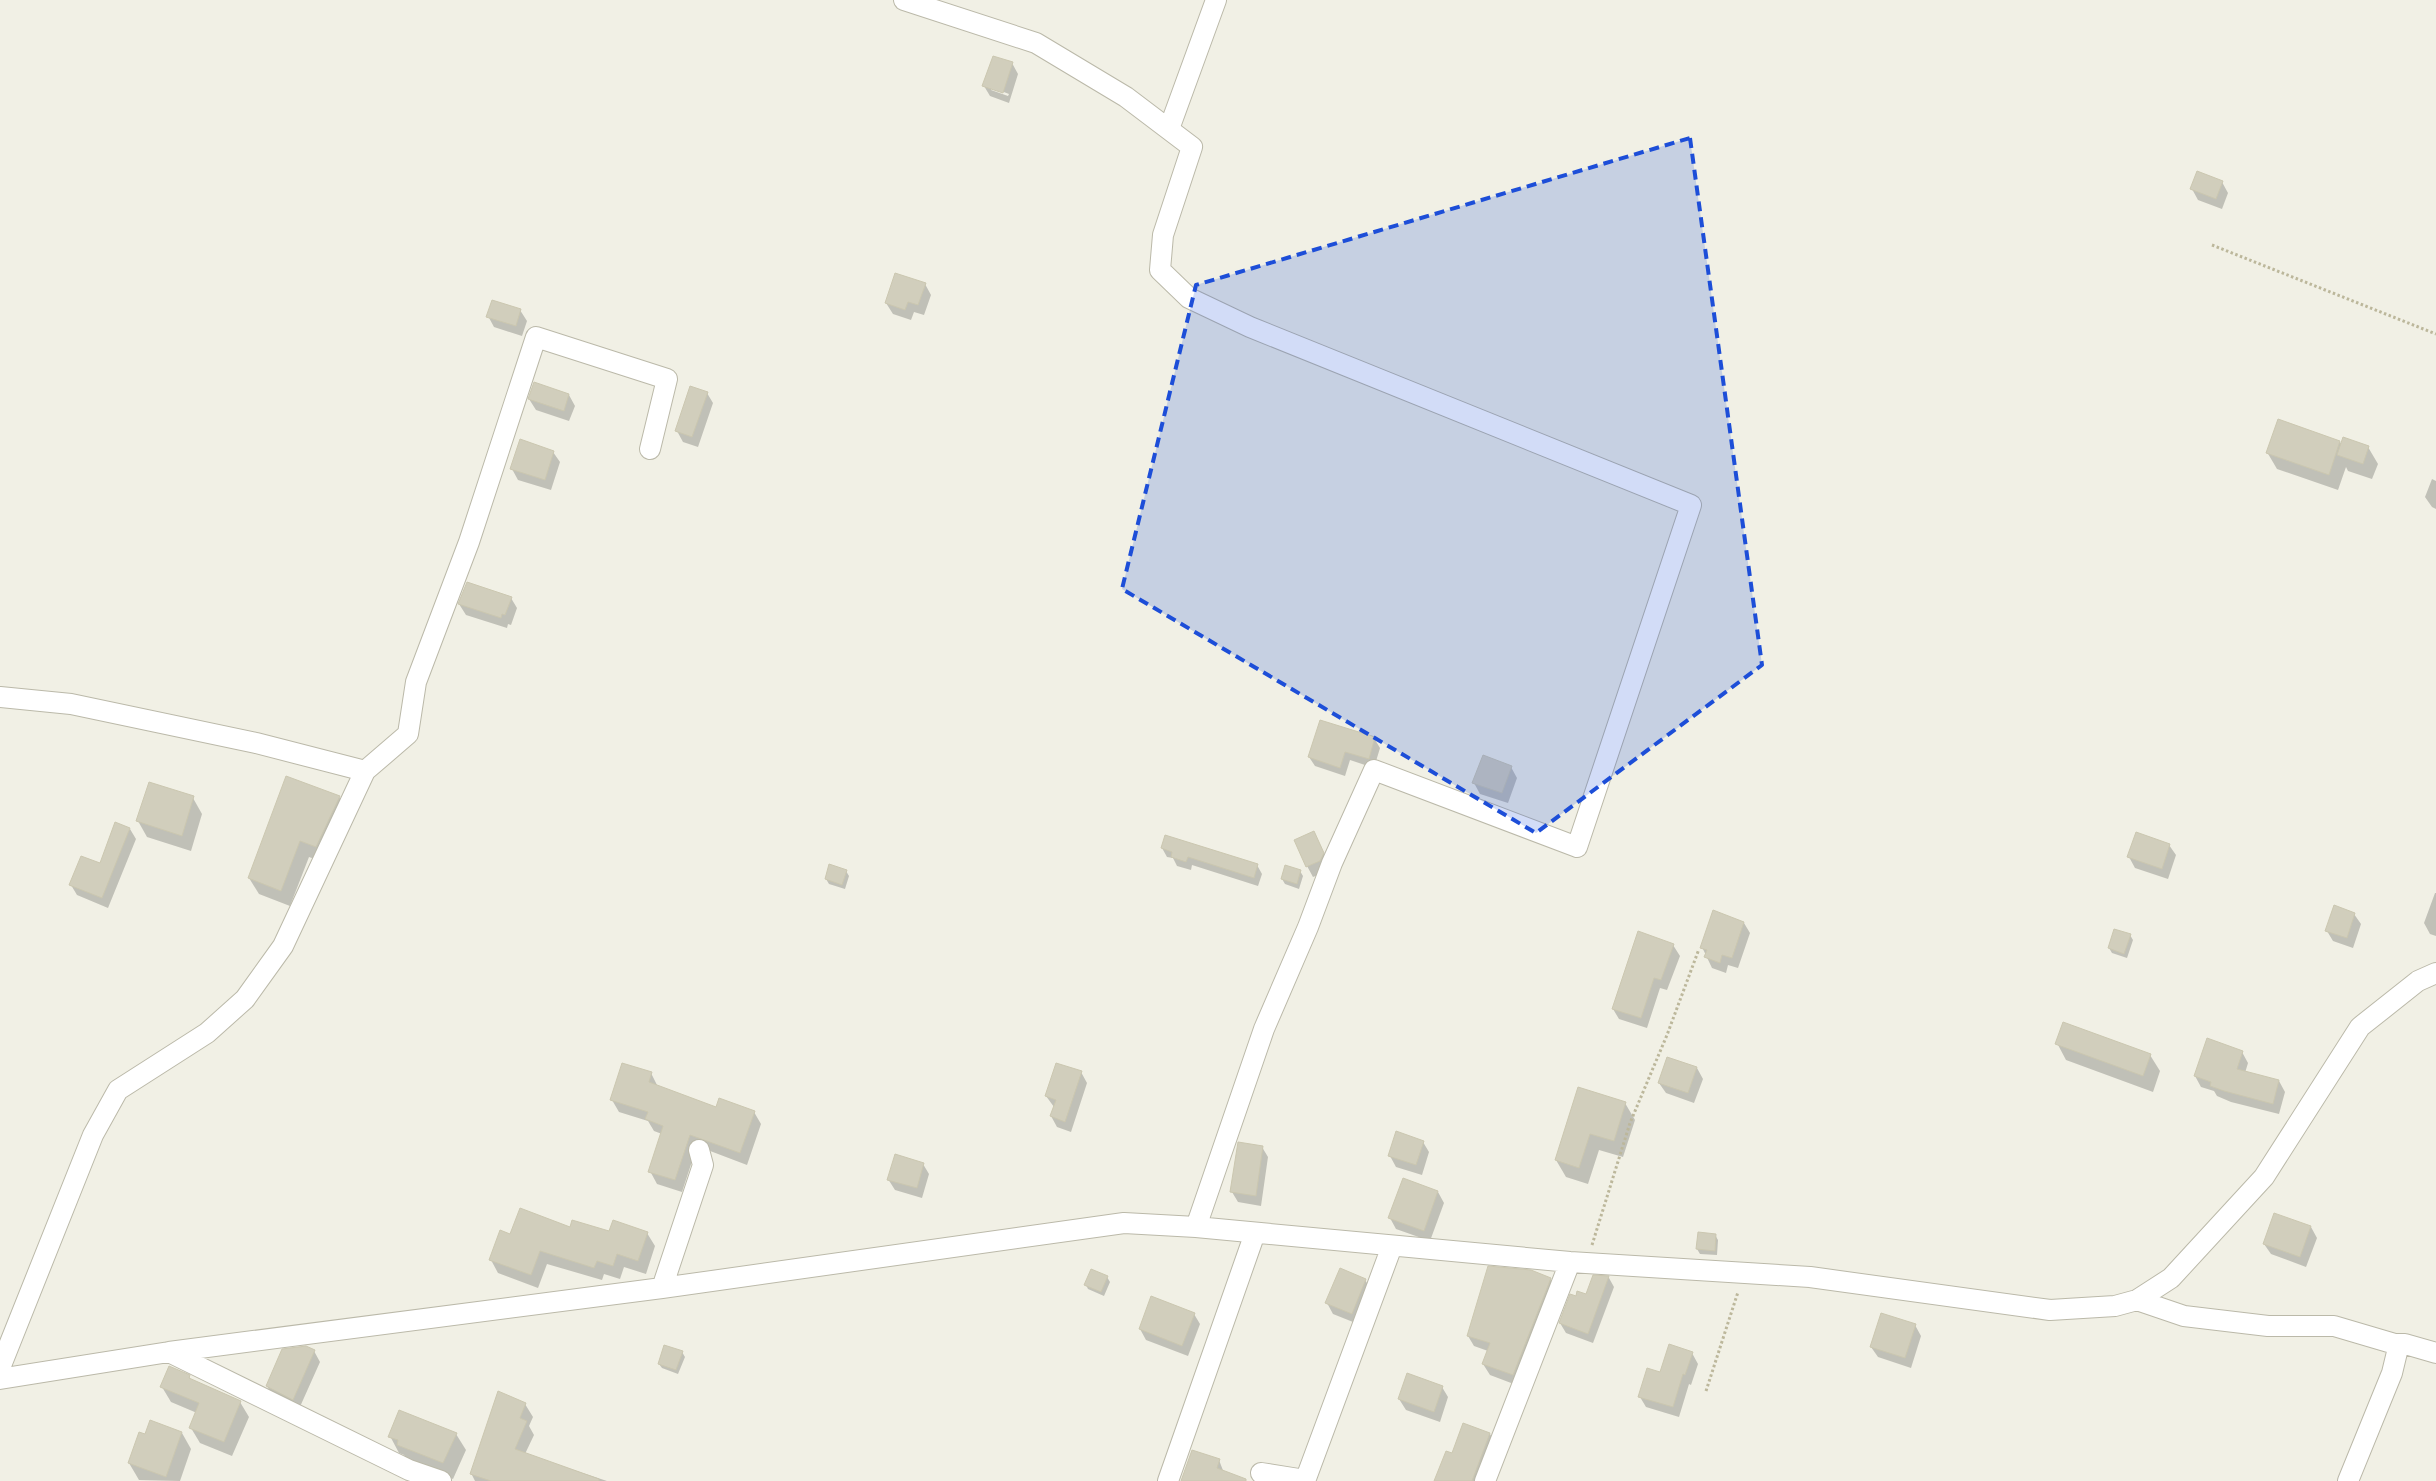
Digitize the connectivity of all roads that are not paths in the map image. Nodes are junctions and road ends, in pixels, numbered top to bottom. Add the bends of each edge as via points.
1 (904, 0) edge
2 (1216, 0) edge
3 (1169, 129) junction
4 (650, 449) dead end
5 (0, 697) edge
6 (365, 771) junction
7 (2436, 973) edge
8 (699, 1150) dead end
9 (1196, 1227) junction
10 (1255, 1233) junction
11 (1392, 1246) junction
12 (1579, 1262) junction
13 (662, 1288) junction
14 (2137, 1300) junction
15 (2395, 1344) junction
16 (170, 1352) junction
17 (2436, 1353) edge
18 (0, 1368) edge
19 (0, 1379) edge
20 (1262, 1473) dead end
21 (1305, 1480) edge
22 (441, 1481) edge
23 (1168, 1481) edge
24 (1484, 1481) edge
25 (2348, 1481) edge

1 - 3 street via 1036,43 1126,98
2 - 3 street
3 - 9 street via 1192,147 1163,235 1160,270 1189,298 1291,345 1691,505 1576,847 1374,770 1264,1029
4 - 6 street via 667,379 536,337 468,542 416,682 408,734
5 - 6 street via 71,704 256,743
6 - 18 street via 284,946 245,999 207,1033 118,1090 92,1136
7 - 14 street via 2418,981 2360,1027 2264,1177 2171,1278
8 - 13 street via 703,1165
9 - 10 street
9 - 13 street via 1124,1223
10 - 11 street
10 - 23 street
11 - 12 street
11 - 21 street
12 - 14 street via 1810,1277 2050,1310 2115,1306
12 - 24 street
13 - 16 street
14 - 15 street via 2184,1316 2268,1326 2334,1326
15 - 17 street
15 - 25 street via 2398,1348 2392,1373
16 - 19 street
16 - 22 street via 409,1470
20 - 21 street

